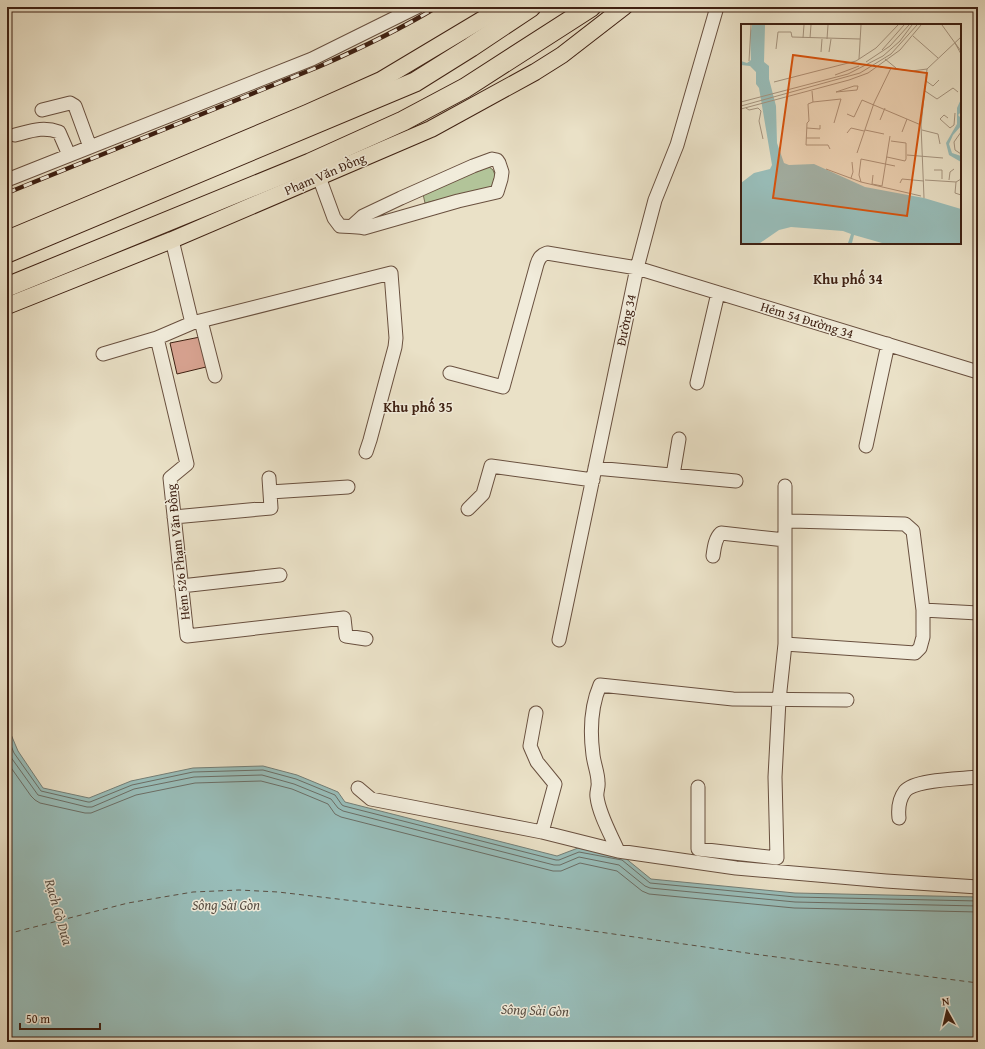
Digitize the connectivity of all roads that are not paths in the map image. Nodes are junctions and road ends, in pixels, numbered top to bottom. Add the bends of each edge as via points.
1 (417, 7) edge
2 (503, 7) edge
3 (531, 7) edge
4 (591, 7) edge
5 (624, 7) edge
6 (717, 7) edge
7 (42, 110) dead end
8 (416, 114) junction
9 (431, 129) junction
10 (15, 135) dead end
11 (90, 147) junction
12 (69, 155) junction
13 (319, 177) junction
14 (7, 180) edge
15 (352, 226) junction
16 (7, 239) edge
17 (172, 240) junction
18 (7, 254) edge
19 (637, 268) junction
20 (7, 287) edge
21 (718, 293) junction
22 (7, 306) edge
23 (196, 322) junction
24 (157, 338) junction
25 (888, 344) junction
26 (103, 354) dead end
27 (978, 372) edge
28 (450, 373) dead end
29 (215, 376) dead end
30 (697, 383) dead end
31 (679, 439) dead end
32 (866, 446) dead end
33 (366, 452) dead end
34 (594, 474) junction
35 (673, 475) junction
36 (269, 478) dead end
37 (736, 481) dead end
38 (785, 486) dead end
39 (348, 487) dead end
40 (270, 492) junction
41 (468, 509) dead end
42 (174, 517) junction
43 (791, 521) dead end
44 (785, 540) junction
45 (713, 556) dead end
46 (280, 575) dead end
47 (181, 586) junction
48 (923, 610) junction
49 (978, 613) edge
50 (366, 640) dead end
51 (559, 640) dead end
52 (785, 644) junction
53 (779, 700) junction
54 (847, 700) dead end
55 (536, 713) dead end
56 (978, 778) edge
57 (698, 787) dead end
58 (358, 788) dead end
59 (899, 818) dead end
60 (542, 832) junction
61 (618, 851) junction
62 (978, 887) edge

1 - 11 street via 312,59
2 - 16 main road via 381,80
3 - 18 highway via 416,82
4 - 8 highway, Phạm Văn Đồng via 465,88
5 - 9 main road, Phạm Văn Đồng via 562,55
6 - 19 street, Đường 34 via 677,145 655,200
7 - 11 street via 70,103 75,106
8 - 9 main road
8 - 20 highway, Phạm Văn Đồng via 310,163
9 - 13 main road, Phạm Văn Đồng
10 - 12 street via 44,128 52,129 59,132
11 - 12 street
12 - 14 street
13 - 15 street via 334,218 340,226
13 - 17 main road, Phạm Văn Đồng
15 - 15 street via 364,228 496,192 502,172 500,163 492,159 473,166 363,216
17 - 22 main road, Phạm Văn Đồng
17 - 23 street
19 - 21 street, Hẻm 54 Đường 34
19 - 28 street, Hẻm 54 Đường 34 via 543,254 533,276 503,387
19 - 34 street, Đường 34
21 - 25 street, Hẻm 54 Đường 34
21 - 30 street
23 - 24 street
23 - 29 street
23 - 33 street via 391,273 395,347
24 - 26 street
24 - 42 street, Hẻm 526 Phạm Văn Đồng via 187,464 170,478
25 - 27 street, Hẻm 54 Đường 34
25 - 32 street
31 - 35 street
34 - 35 street
34 - 41 street via 491,466 482,494
34 - 51 street, Đường 34
35 - 37 street
36 - 40 street
38 - 44 street
39 - 40 street
40 - 42 street via 271,508
42 - 47 street, Hẻm 526 Phạm Văn Đồng
43 - 48 street via 905,524 913,531
44 - 45 street via 721,533 718,535
44 - 52 street
46 - 47 street
47 - 50 street, Hẻm 526 Phạm Văn Đồng via 187,636 344,618 346,636
48 - 49 street
48 - 52 street via 923,637 920,648 915,653
52 - 53 street
53 - 54 street
53 - 57 street via 775,777 777,858 698,849
53 - 61 street via 733,699 600,685 594,703 591,736 598,782 596,796 603,819
55 - 60 street via 530,746 537,762 555,784
56 - 59 street via 939,780 912,786 902,796 898,807
58 - 60 street via 371,800
60 - 61 street
61 - 62 street via 736,868

